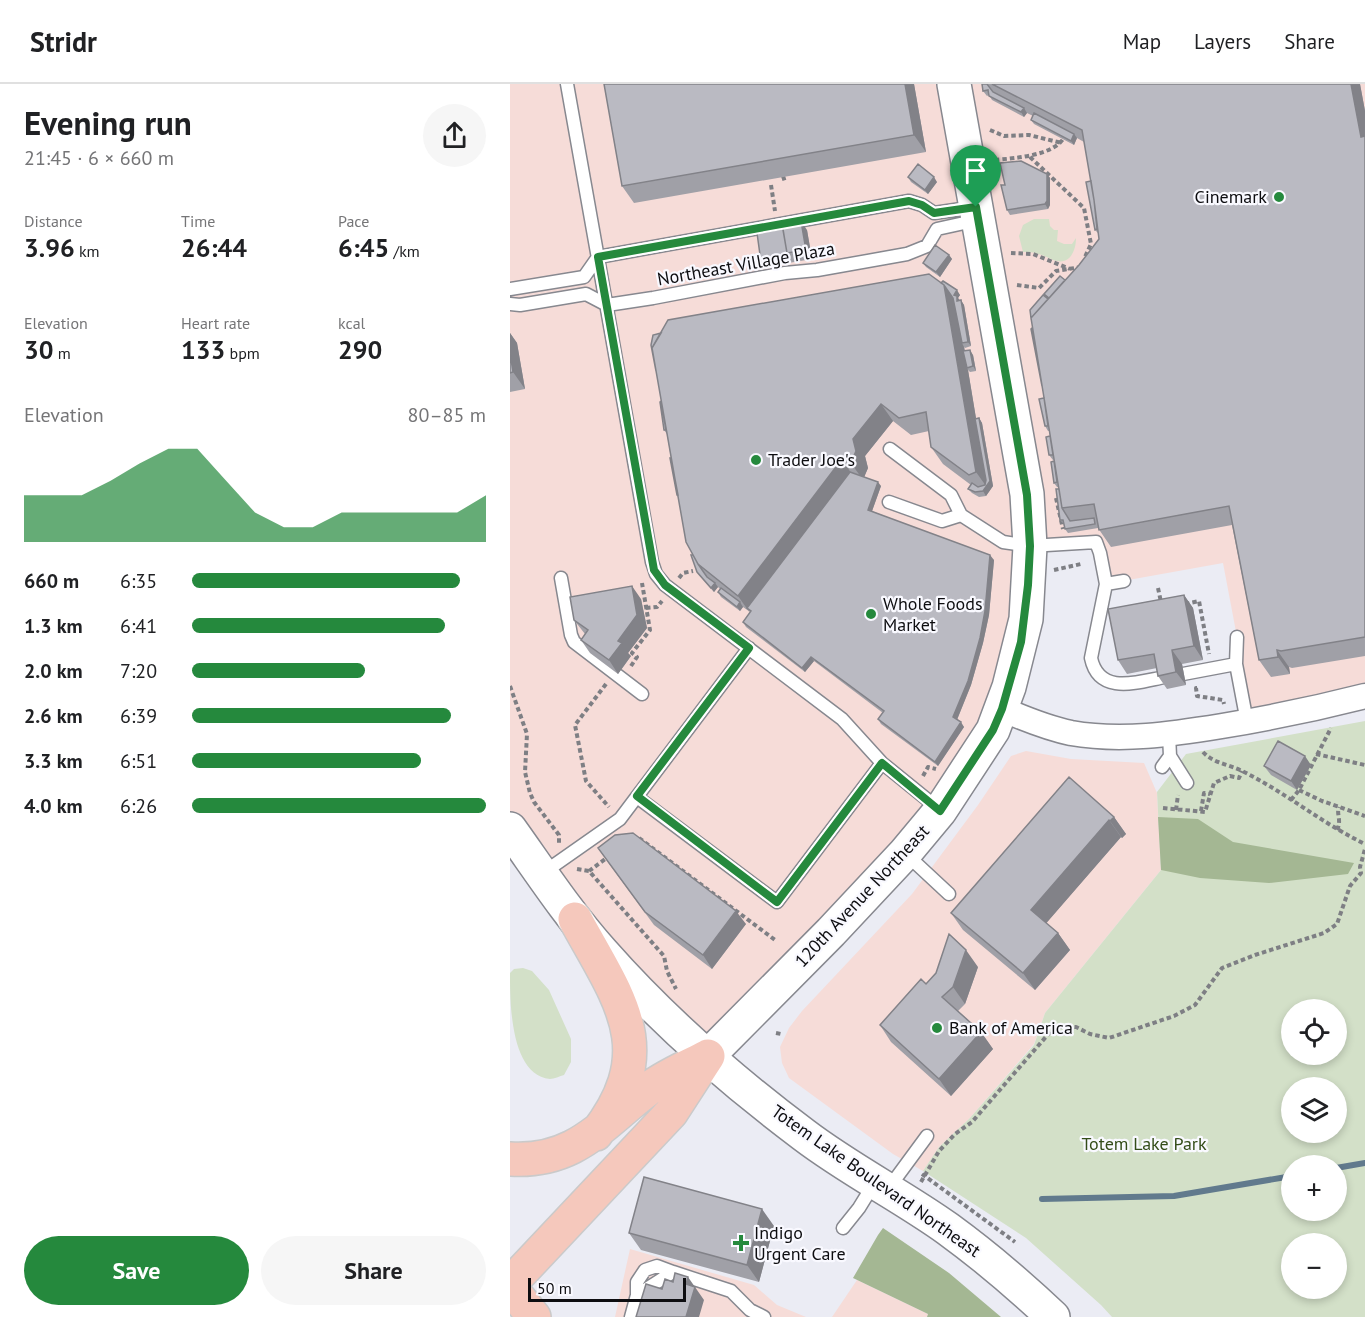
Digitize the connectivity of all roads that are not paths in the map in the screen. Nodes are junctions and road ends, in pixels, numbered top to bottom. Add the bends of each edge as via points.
1 (567, 84) edge
2 (954, 84) edge
3 (978, 213) junction
4 (598, 257) junction
5 (510, 289) edge
6 (510, 304) edge
7 (607, 305) junction
8 (890, 449) dead end
9 (889, 502) dead end
10 (962, 515) junction
11 (1109, 540) edge
12 (1096, 542) junction
13 (1030, 546) junction
14 (561, 578) dead end
15 (1124, 581) dead end
16 (1106, 584) junction
17 (1237, 637) dead end
18 (749, 648) junction
19 (1236, 664) junction
20 (1183, 674) dead end
21 (1165, 677) edge
22 (642, 694) dead end
23 (1365, 696) edge
24 (1002, 709) junction
25 (1247, 722) junction
26 (1170, 745) junction
27 (882, 763) junction
28 (1162, 766) dead end
29 (1182, 787) road end
30 (637, 796) junction
31 (940, 811) junction
32 (510, 829) edge
33 (905, 853) junction
34 (542, 874) junction
35 (949, 894) dead end
36 (575, 919) junction
37 (708, 1056) junction
38 (596, 1134) junction
39 (927, 1136) dead end
40 (510, 1160) edge
41 (904, 1185) junction
42 (843, 1228) dead end
43 (520, 1299) edge
44 (631, 1317) edge
45 (764, 1317) edge
46 (1053, 1317) edge

1 - 4 lane
2 - 3 street, 120th Avenue Northeast
3 - 4 lane, Northeast Village Plaza via 934,213 909,201
3 - 7 lane, Northeast Village Plaza via 937,229 927,246 907,254
3 - 13 street, 120th Avenue Northeast via 1027,495
4 - 5 lane via 584,277
4 - 7 lane
6 - 7 lane, Northeast Village Plaza via 586,294
7 - 18 lane via 654,570 665,585
8 - 10 lane via 951,495
9 - 10 lane via 942,521
10 - 13 lane via 1003,542
11 - 12 lane
12 - 13 lane
12 - 16 lane
13 - 24 street, 120th Avenue Northeast via 1026,619
14 - 22 lane via 574,642
15 - 16 lane
16 - 21 lane via 1091,658 1096,671 1113,684 1123,685
17 - 19 lane
18 - 27 lane via 842,719
18 - 30 lane
19 - 20 lane
19 - 25 lane
23 - 25 street
24 - 26 street via 1049,728
24 - 31 street, 120th Avenue Northeast via 982,748
25 - 26 street
26 - 28 lane
26 - 29 lane
27 - 30 lane via 777,902
27 - 31 lane
30 - 34 lane via 620,819
31 - 33 street, 120th Avenue Northeast
32 - 34 street, Totem Lake Boulevard Northeast
33 - 35 lane
33 - 37 street, 120th Avenue Northeast
34 - 36 street, Totem Lake Boulevard Northeast
36 - 37 street, Totem Lake Boulevard Northeast via 659,1013
36 - 38 highway via 621,1002 629,1035 623,1089
37 - 38 highway via 649,1088
37 - 41 street, Totem Lake Boulevard Northeast via 803,1135
37 - 43 highway via 670,1113
38 - 40 highway via 549,1155
39 - 41 lane
41 - 42 lane via 859,1208
41 - 46 street, Totem Lake Boulevard Northeast
44 - 45 lane via 637,1295 673,1272 731,1291 750,1310

